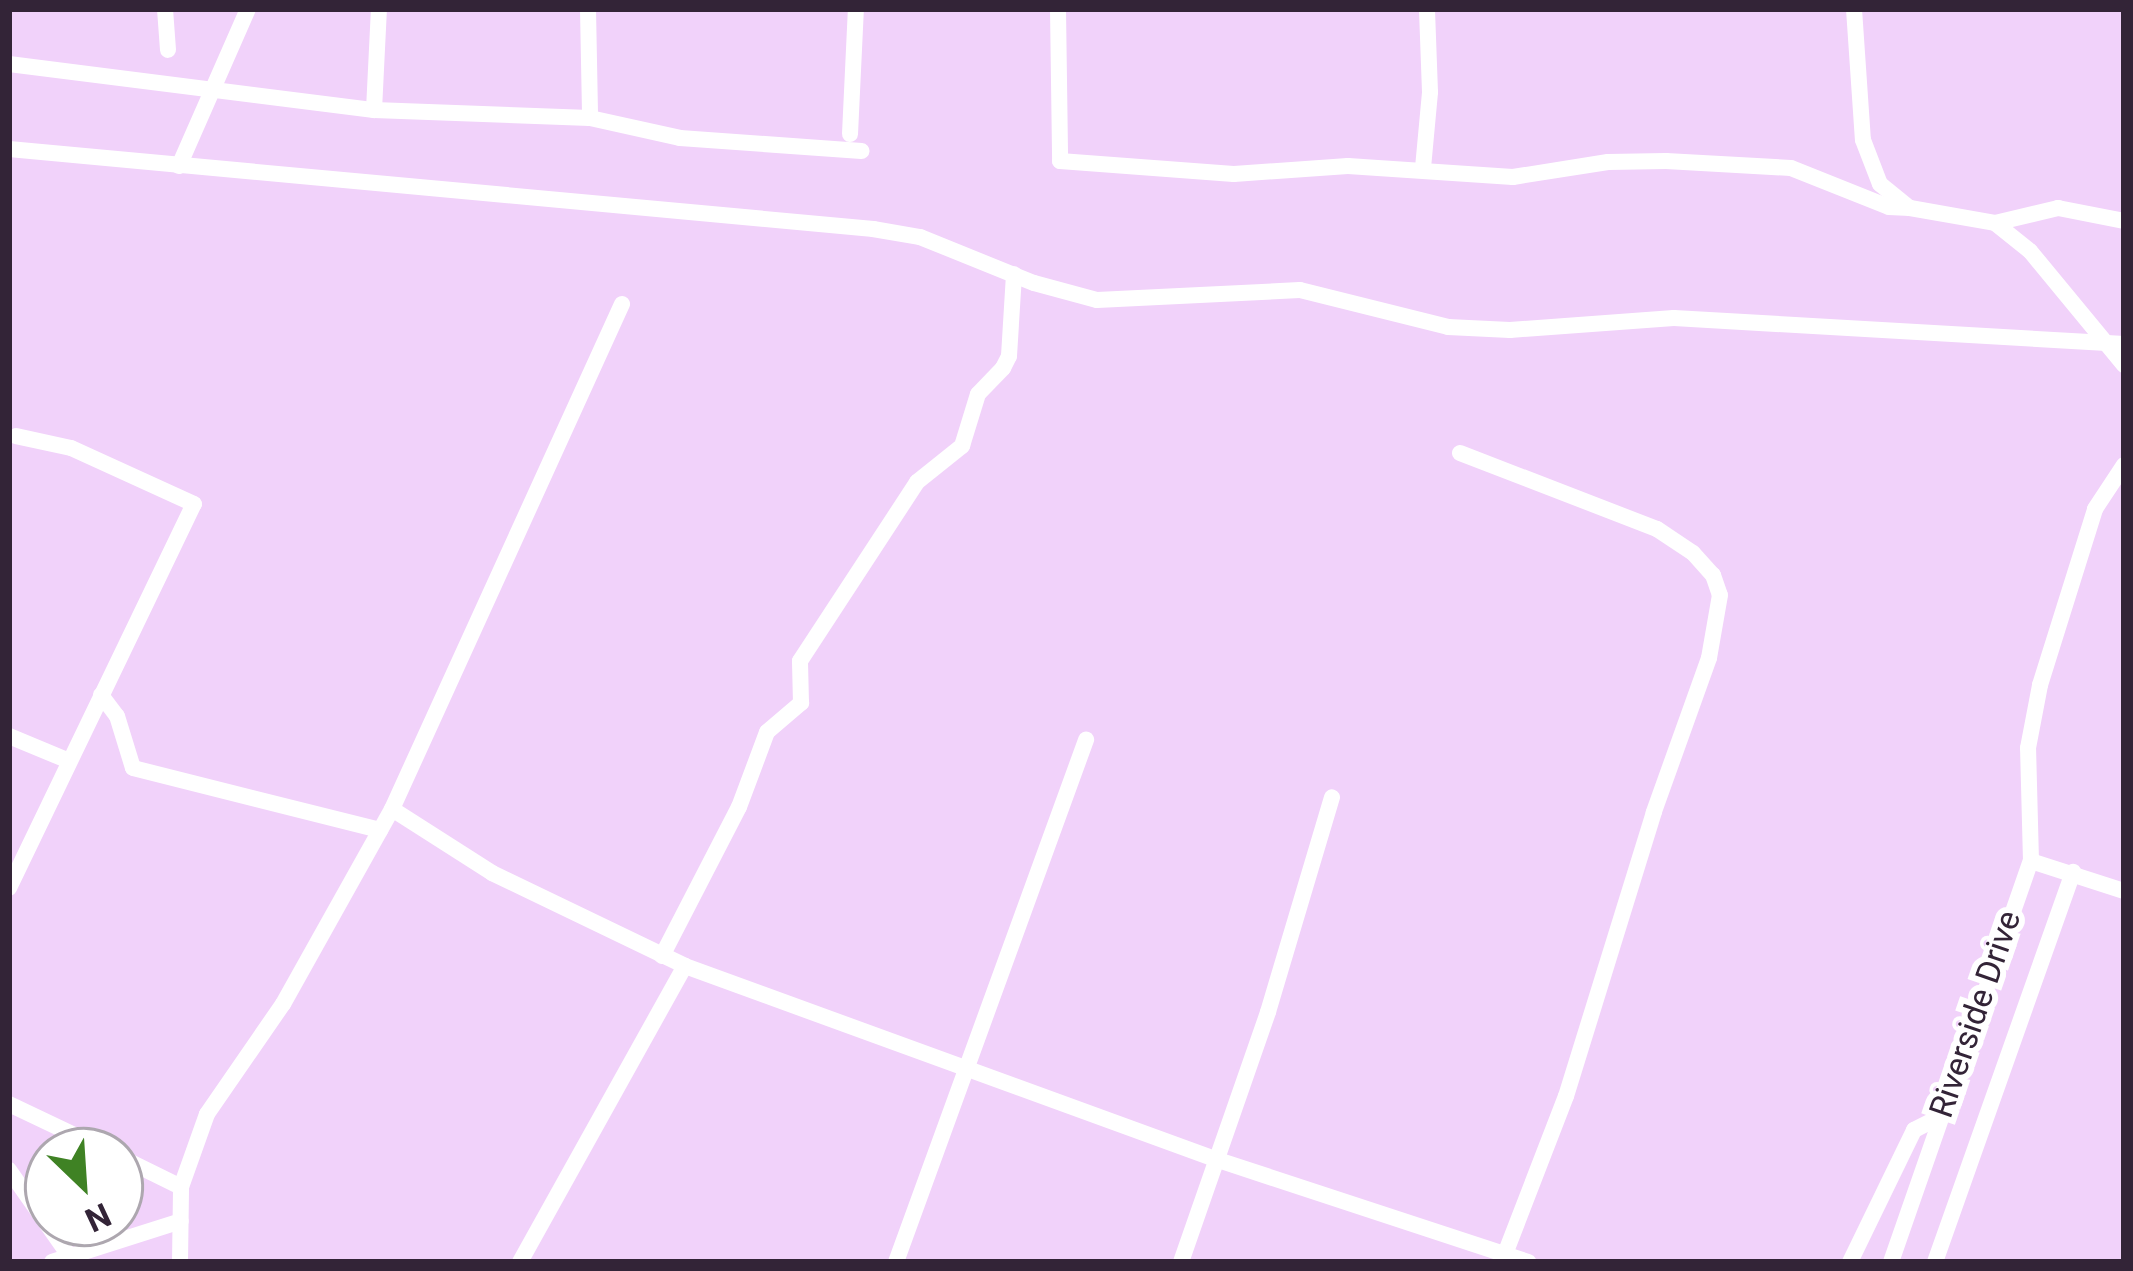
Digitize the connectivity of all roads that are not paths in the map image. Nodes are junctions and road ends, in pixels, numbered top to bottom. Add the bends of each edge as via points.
1 (165, 9) edge
2 (248, 9) edge
3 (379, 9) edge
4 (589, 9) edge
5 (856, 9) edge
6 (1058, 9) edge
7 (1427, 9) edge
8 (1854, 9) edge
9 (168, 50) dead end
10 (9, 64) edge
11 (211, 92) junction
12 (374, 110) junction
13 (590, 118) junction
14 (850, 134) dead end
15 (9, 149) edge
16 (862, 151) dead end
17 (179, 166) junction
18 (1423, 168) junction
19 (1910, 208) junction
20 (2124, 221) edge
21 (1995, 223) junction
22 (1014, 274) junction
23 (622, 304) dead end
24 (2115, 343) edge
25 (2124, 364) edge
26 (16, 436) dead end
27 (1460, 453) dead end
28 (2124, 465) edge
29 (100, 695) junction
30 (9, 736) edge
31 (1086, 740) dead end
32 (69, 761) junction
33 (1332, 797) dead end
34 (392, 809) junction
35 (380, 830) junction
36 (2031, 861) junction
37 (2073, 872) junction
38 (9, 888) edge
39 (2124, 891) edge
40 (662, 956) junction
41 (685, 966) junction
42 (964, 1065) junction
43 (9, 1104) edge
44 (1940, 1118) junction
45 (57, 1127) edge
46 (1215, 1159) junction
47 (144, 1169) edge
48 (9, 1170) edge
49 (182, 1187) junction
50 (181, 1221) junction
51 (1505, 1254) junction
52 (72, 1258) edge
53 (52, 1262) edge
54 (179, 1262) edge
55 (520, 1262) edge
56 (896, 1262) edge
57 (1181, 1262) edge
58 (1528, 1262) edge
59 (1850, 1262) edge
60 (1891, 1262) edge
61 (1935, 1262) edge

1 - 9 street
2 - 11 street
3 - 12 street
4 - 13 street
5 - 14 street
6 - 18 street via 1060,161 1234,174
7 - 18 street
8 - 19 street via 1871,168
10 - 11 street via 171,80
11 - 12 street
11 - 17 street
12 - 13 street
13 - 16 street via 680,138
15 - 17 street
17 - 22 street via 873,229 920,237
18 - 19 street via 1513,177 1608,162 1792,168
19 - 21 street
20 - 21 street via 2058,208
21 - 24 street
22 - 24 street via 1097,300 1317,290 1448,327 1674,318
22 - 40 street via 1003,368 979,394 962,446 917,482 800,661 802,703 767,733 739,807
23 - 34 street
24 - 25 street
26 - 29 street via 71,448 194,504
27 - 51 street via 1657,529 1693,553 1720,595 1709,658
28 - 36 street via 2096,509 2040,685 2028,748
29 - 32 street
29 - 35 street via 117,716 133,768
30 - 32 street
31 - 42 street
32 - 38 street
33 - 46 street
34 - 35 street
34 - 40 street via 492,873
35 - 49 street via 283,1004 207,1114
36 - 37 street
36 - 44 street, Riverside Drive
37 - 39 street
37 - 61 street
40 - 41 street
41 - 42 street
41 - 55 street
42 - 46 street
42 - 56 street
43 - 45 street
44 - 59 street via 1914,1130
44 - 60 street, Riverside Drive
46 - 51 street
46 - 57 street
47 - 49 street
48 - 52 street
49 - 50 street
50 - 52 street
50 - 54 street
51 - 58 street
52 - 53 street

